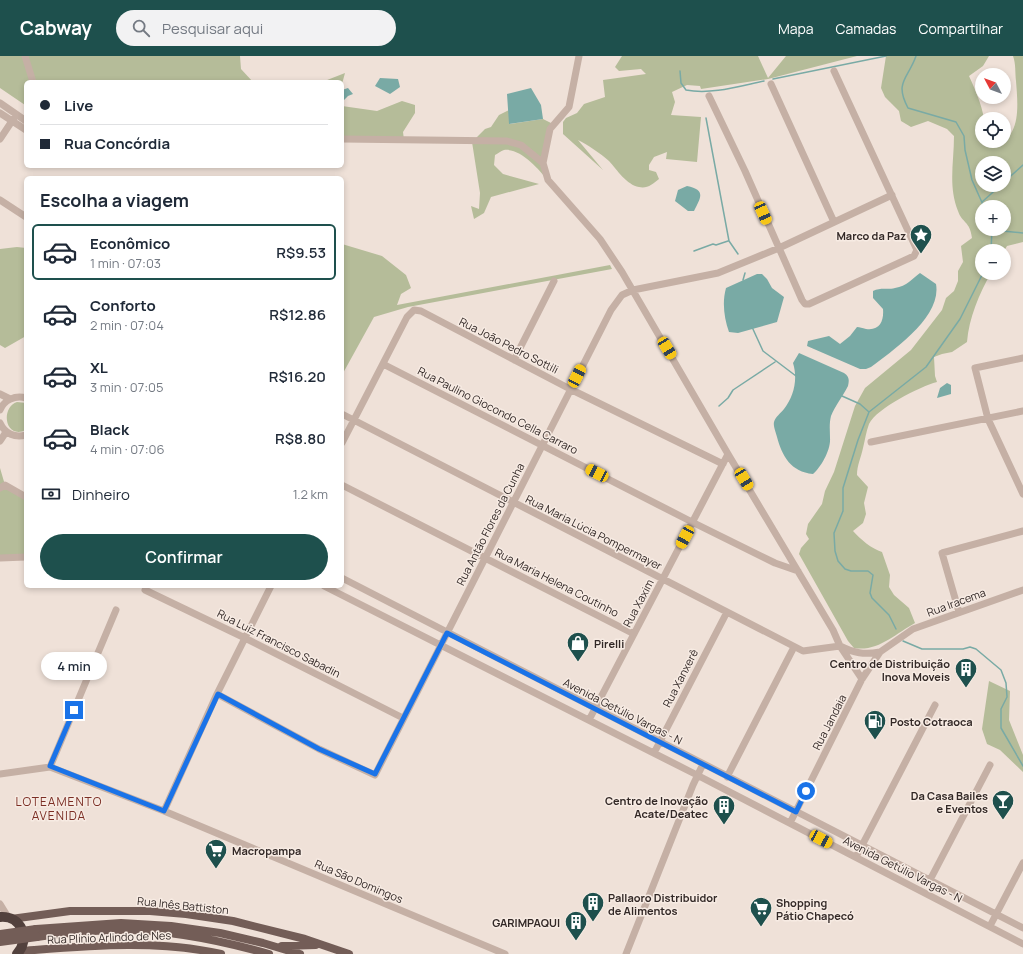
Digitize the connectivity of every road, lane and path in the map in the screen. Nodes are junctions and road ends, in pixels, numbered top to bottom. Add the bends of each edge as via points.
1 (25, 56) edge
2 (579, 56) edge
3 (834, 71) dead end
4 (32, 80) edge
5 (771, 84) dead end
6 (709, 96) dead end
7 (0, 104) edge
8 (0, 113) edge
9 (17, 115) junction
10 (24, 120) edge
11 (12, 121) junction
12 (24, 129) edge
13 (0, 139) edge
14 (344, 139) edge
15 (543, 163) junction
16 (892, 195) junction
17 (0, 200) edge
18 (24, 216) edge
19 (834, 222) junction
20 (779, 248) junction
21 (554, 281) dead end
22 (633, 290) junction
23 (1023, 358) edge
24 (514, 360) junction
25 (383, 364) junction
26 (570, 389) junction
27 (0, 394) edge
28 (24, 397) edge
29 (10, 399) junction
30 (0, 410) edge
31 (1023, 411) edge
32 (344, 415) edge
33 (988, 419) junction
34 (354, 420) junction
35 (0, 423) edge
36 (6, 432) junction
37 (24, 436) edge
38 (344, 439) edge
39 (0, 441) edge
40 (871, 442) dead end
41 (542, 445) junction
42 (728, 454) junction
43 (723, 464) junction
44 (344, 486) edge
45 (0, 488) edge
46 (1023, 494) edge
47 (24, 496) edge
48 (512, 502) junction
49 (692, 522) junction
50 (1023, 531) edge
51 (24, 557) edge
52 (0, 558) edge
53 (485, 558) junction
54 (798, 570) junction
55 (344, 579) edge
56 (663, 579) junction
57 (270, 588) edge
58 (328, 588) edge
59 (145, 590) dead end
60 (1023, 590) edge
61 (116, 610) dead end
62 (727, 612) junction
63 (958, 612) junction
64 (447, 633) junction
65 (634, 634) junction
66 (246, 638) junction
67 (898, 639) joint
68 (441, 645) junction
69 (840, 646) junction
70 (794, 647) junction
71 (880, 652) junction
72 (862, 679) junction
73 (218, 694) junction
74 (935, 705) dead end
75 (595, 709) junction
76 (403, 718) junction
77 (589, 720) junction
78 (659, 742) junction
79 (654, 753) junction
80 (703, 764) junction
81 (990, 765) dead end
82 (50, 766) junction
83 (0, 774) edge
84 (697, 775) junction
85 (727, 777) junction
86 (780, 804) junction
87 (756, 806) junction
88 (164, 811) junction
89 (796, 812) junction
90 (790, 823) junction
91 (862, 846) junction
92 (856, 857) junction
93 (1023, 863) edge
94 (930, 880) junction
95 (0, 904) edge
96 (996, 914) junction
97 (6, 918) edge
98 (990, 926) junction
99 (1023, 928) edge
100 (36, 933) junction
101 (0, 934) edge
102 (0, 942) edge
103 (1023, 944) edge
104 (323, 945) junction
105 (274, 946) junction
106 (18, 953) edge
107 (221, 954) edge
108 (269, 954) edge
109 (300, 954) edge
110 (349, 954) edge
111 (506, 954) edge
112 (626, 954) edge

1 - 4 street
2 - 15 street via 569,107 550,129
3 - 16 street
5 - 19 street
6 - 20 street
7 - 9 street
8 - 11 street
9 - 10 street
9 - 11 street
11 - 12 street
11 - 13 street
14 - 15 street via 507,141 521,145
15 - 22 street via 548,180 600,239
16 - 19 street
16 - 20 street via 917,250 912,257 805,304
17 - 18 street
19 - 20 street
20 - 22 street via 718,272
21 - 24 street
22 - 26 street, Rua Antão Flores da Cunha via 622,294 611,310
22 - 42 street
23 - 33 street via 975,368
24 - 25 street, Rua João Pedro Sottili via 414,310 407,317
24 - 26 street, Rua João Pedro Sottili
25 - 34 street
25 - 41 street, Rua Paulino Giocondo Cella Carraro
26 - 41 street, Rua Antão Flores da Cunha
26 - 43 street, Rua João Pedro Sottili
27 - 29 street
28 - 29 street
29 - 30 street
31 - 33 street
32 - 34 street, Rua Maria Lúcia Pompermayer
33 - 40 street
33 - 46 street
34 - 38 street
34 - 48 street, Rua Maria Lúcia Pompermayer
35 - 36 street
36 - 37 street
36 - 39 street
41 - 48 street, Rua Antão Flores da Cunha
41 - 49 street, Rua Paulino Giocondo Cella Carraro
42 - 43 street, Rua Xaxim
42 - 54 street
43 - 49 street, Rua Xaxim
44 - 53 street, Rua Maria Helena Coutinho
45 - 47 street via 5,484
48 - 53 street, Rua Antão Flores da Cunha
48 - 56 street, Rua Maria Lúcia Pompermayer
49 - 54 street, Rua Paulino Giocondo Cella Carraro via 775,563
49 - 56 street, Rua Xaxim
50 - 63 street via 942,553
51 - 52 street
53 - 64 street, Rua Antão Flores da Cunha
53 - 65 street, Rua Maria Helena Coutinho
54 - 69 street
55 - 64 street, Avenida Getúlio Vargas - N
56 - 62 street, Rua Maria Lúcia Pompermayer
56 - 65 street, Rua Xaxim
57 - 66 street
58 - 68 street, Avenida Getúlio Vargas - N
59 - 66 street, Rua Luiz Francisco Sabadin
60 - 63 street, Rua Iracema
61 - 82 street
62 - 70 street, Rua Maria Lúcia Pompermayer
62 - 78 street, Rua Xanxerê
63 - 67 street, Rua Iracema via 913,629
64 - 68 street, Rua Antão Flores da Cunha
64 - 75 street, Avenida Getúlio Vargas - N
65 - 75 street, Rua Xaxim
66 - 73 street
66 - 76 street, Rua Luiz Francisco Sabadin
67 - 71 street, Rua Jandaia
68 - 76 street, Rua Antão Flores da Cunha
68 - 77 street, Avenida Getúlio Vargas - N
69 - 70 street, Rua Maria Lúcia Pompermayer via 803,652
69 - 71 street via 854,653
69 - 72 street
70 - 85 street
71 - 72 street, Rua Jandaia
72 - 89 street, Rua Jandaia
73 - 76 street, Rua Antão Flores da Cunha via 319,749 375,774
73 - 88 street
74 - 91 street
75 - 77 street, Rua Xaxim
75 - 78 street, Avenida Getúlio Vargas - N
77 - 79 street, Avenida Getúlio Vargas - N
78 - 79 street, Rua Xanxerê
78 - 80 street, Avenida Getúlio Vargas - N
79 - 84 street, Avenida Getúlio Vargas - N
80 - 84 street
80 - 85 street, Avenida Getúlio Vargas - N
81 - 94 street
82 - 83 street
82 - 88 street, Rua São Domingos
84 - 87 street, Avenida Getúlio Vargas - N
84 - 112 street
85 - 86 street, Avenida Getúlio Vargas - N
86 - 87 street via 763,800
86 - 89 street, Avenida Getúlio Vargas - N
87 - 90 street, Avenida Getúlio Vargas - N
88 - 111 street, Rua São Domingos
89 - 90 street, Rua Jandaia
89 - 91 street, Avenida Getúlio Vargas - N
90 - 92 street, Avenida Getúlio Vargas - N
91 - 92 street
91 - 94 street, Avenida Getúlio Vargas - N
92 - 98 street, Avenida Getúlio Vargas - N
93 - 96 street
94 - 96 street, Avenida Getúlio Vargas - N
95 - 97 street
96 - 98 street
96 - 99 street, Avenida Getúlio Vargas - N
97 - 104 main road, Rua Inês Battiston via 70,910 158,911 233,921
97 - 106 highway via 21,926 24,934 24,943
98 - 103 street, Avenida Getúlio Vargas - N
100 - 101 main road, bridge
100 - 102 main road, bridge
100 - 105 main road via 121,923 144,924 220,933
100 - 108 main road via 122,930 220,941
104 - 105 main road
104 - 110 main road, Rua Inês Battiston
105 - 109 main road
106 - 107 main road, Rua Plínio Arlindo de Nes via 145,944 177,946

